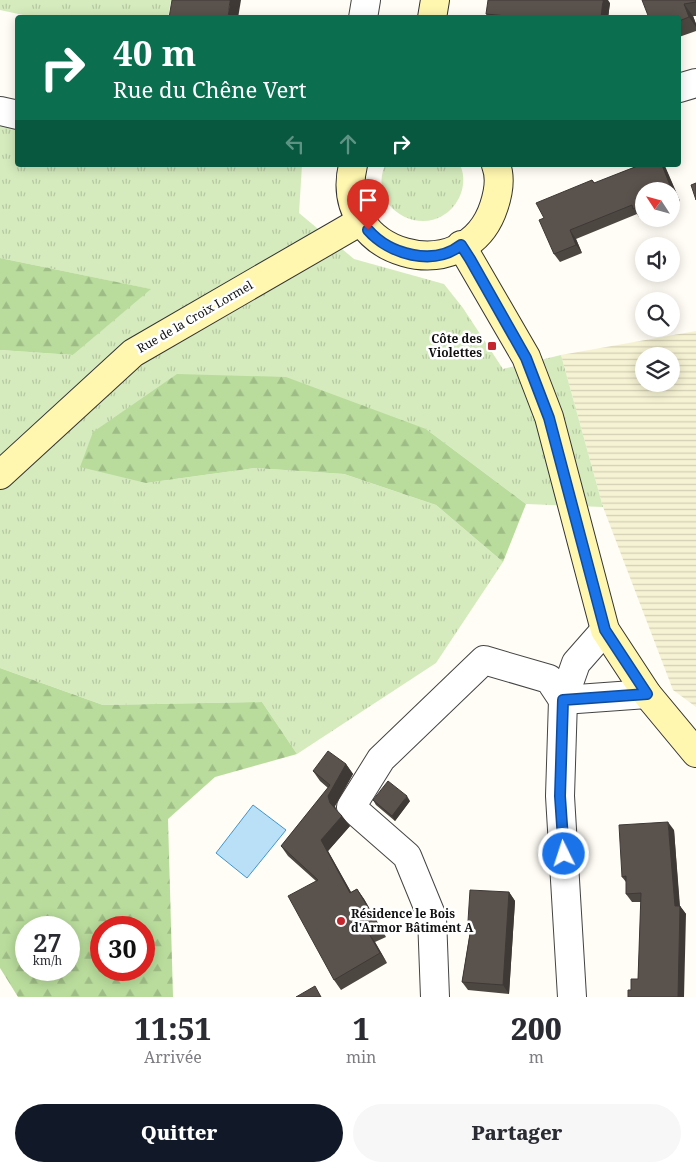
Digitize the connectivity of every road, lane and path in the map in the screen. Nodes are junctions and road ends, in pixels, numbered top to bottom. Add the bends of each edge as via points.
1 (366, 0) edge
2 (435, 0) edge
3 (364, 15) edge
4 (432, 15) edge
5 (696, 83) edge
6 (681, 87) edge
7 (0, 111) edge
8 (15, 114) edge
9 (352, 167) edge
10 (496, 167) edge
11 (360, 221) junction
12 (461, 245) junction
13 (0, 475) edge
14 (605, 630) junction
15 (647, 694) junction
16 (563, 700) junction
17 (696, 753) edge
18 (435, 997) edge
19 (572, 997) edge

1 - 3 street
2 - 4 street
5 - 6 street
7 - 8 street
9 - 11 street via 352,199
10 - 12 street via 498,193 491,215 477,234
11 - 12 street via 375,238 393,250 414,256 434,256
11 - 13 street, Rue de la Croix Lormel via 133,353
12 - 14 street via 526,358 549,418
14 - 15 street
14 - 16 street via 576,662
15 - 16 street
15 - 17 street
16 - 18 street via 549,679 484,660 381,759 351,807 408,856 432,917
16 - 19 street via 560,796

